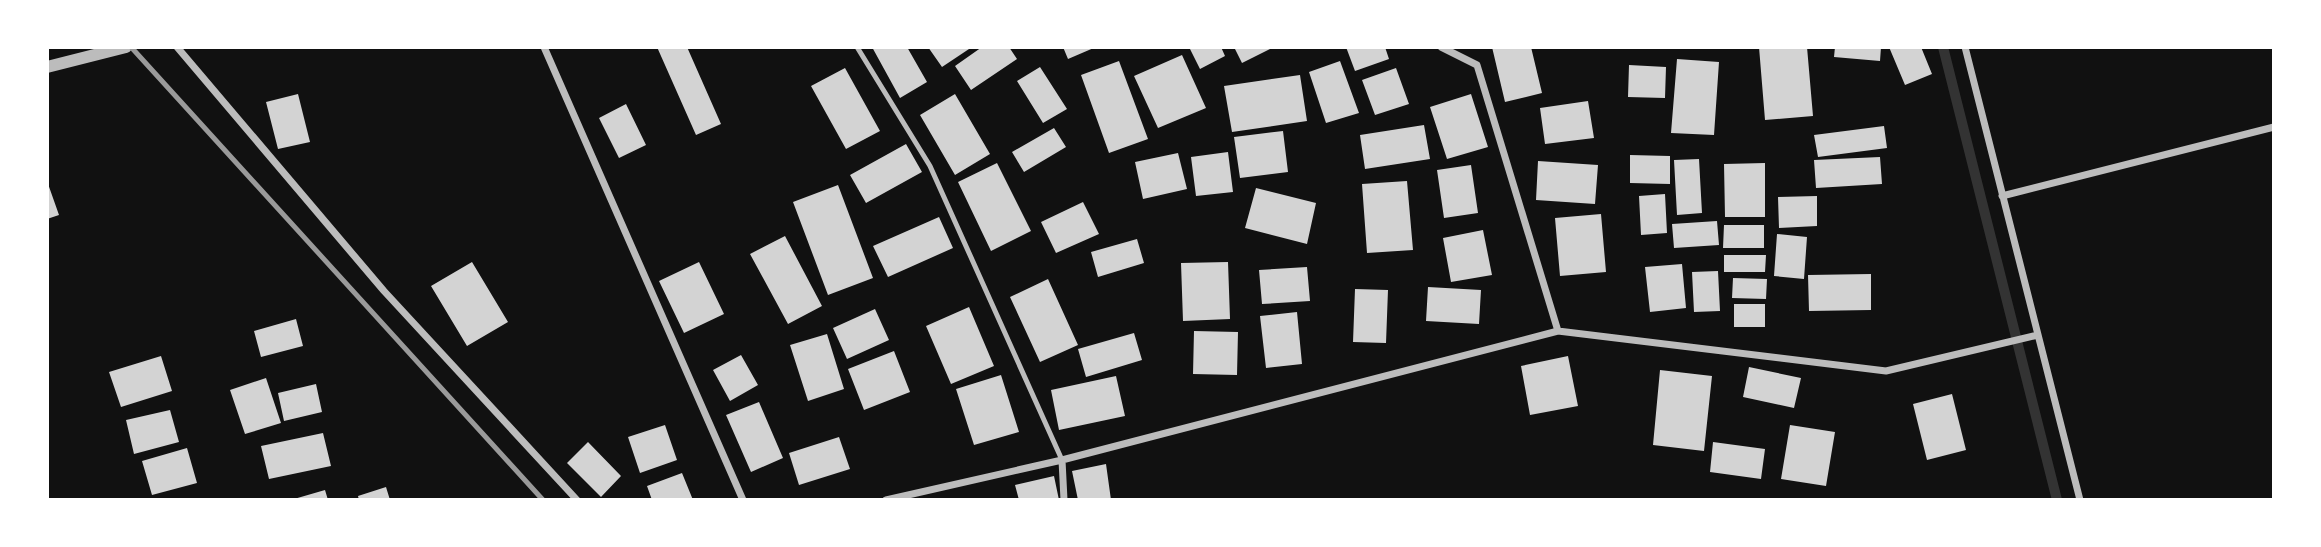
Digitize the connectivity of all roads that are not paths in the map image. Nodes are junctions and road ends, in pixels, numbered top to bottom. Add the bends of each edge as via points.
1 (126, 47) edge
2 (177, 47) edge
3 (544, 47) edge
4 (857, 47) edge
5 (1441, 47) edge
6 (1965, 47) edge
7 (47, 67) edge
8 (2274, 127) edge
9 (2002, 196) junction
10 (1558, 331) junction
11 (2038, 335) junction
12 (1062, 460) junction
13 (577, 500) edge
14 (743, 500) edge
15 (886, 500) edge
16 (1064, 500) edge
17 (2080, 500) edge

1 - 7 street
2 - 13 street via 384,291
3 - 14 street
4 - 12 lane via 930,166
5 - 10 street via 1477,65
6 - 9 street
8 - 9 street
9 - 11 street
10 - 11 street via 1886,371
10 - 12 street
11 - 17 street
12 - 15 street
12 - 16 street

